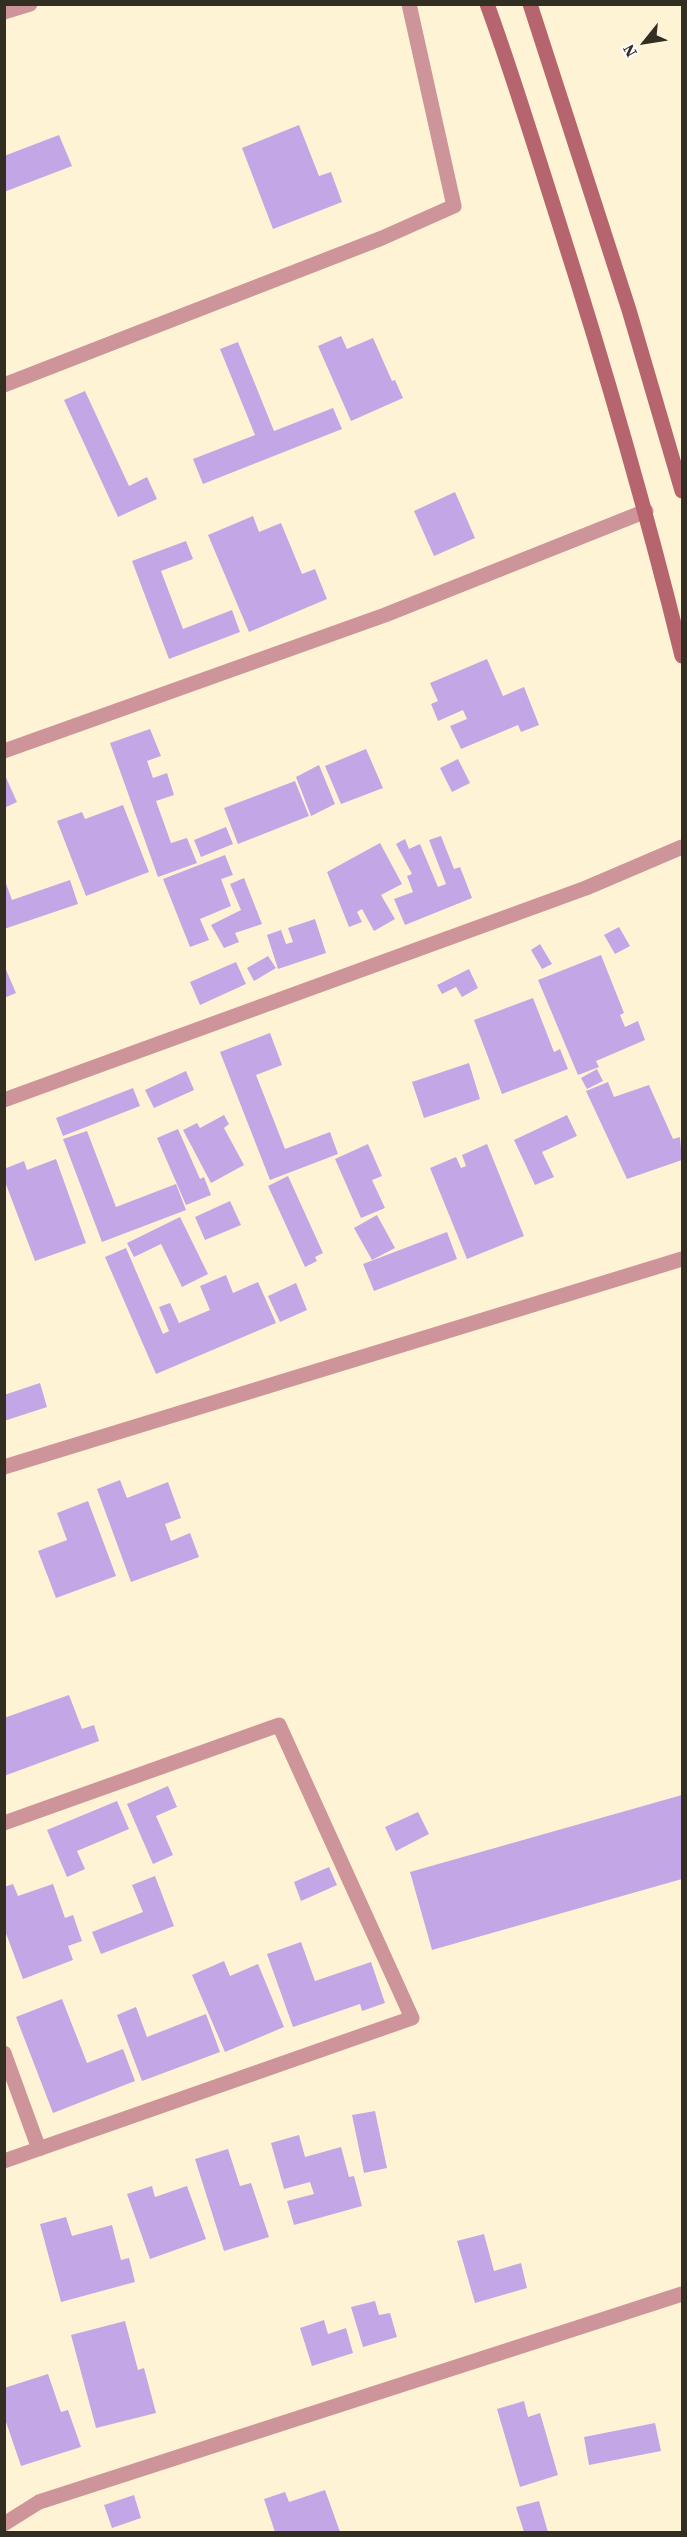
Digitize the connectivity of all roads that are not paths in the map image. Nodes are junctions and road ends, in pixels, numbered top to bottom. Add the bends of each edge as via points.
1 (30, 4) edge
2 (409, 4) edge
3 (487, 4) edge
4 (530, 4) edge
5 (4, 12) edge
6 (4, 385) edge
7 (682, 491) edge
8 (646, 511) junction
9 (682, 656) edge
10 (4, 751) edge
11 (682, 847) edge
12 (4, 1100) edge
13 (682, 1259) edge
14 (4, 1467) edge
15 (4, 1823) edge
16 (4, 2053) edge
17 (39, 2149) junction
18 (4, 2161) edge
19 (682, 2294) edge
20 (4, 2524) edge

1 - 5 street
2 - 6 street via 454,206 382,238
3 - 8 street via 590,322
4 - 7 street via 629,310
8 - 9 street
8 - 10 street via 385,615
11 - 12 street via 586,888
13 - 14 street
15 - 17 street via 279,1725 412,2018
16 - 17 street
17 - 18 street
19 - 20 street via 39,2502

